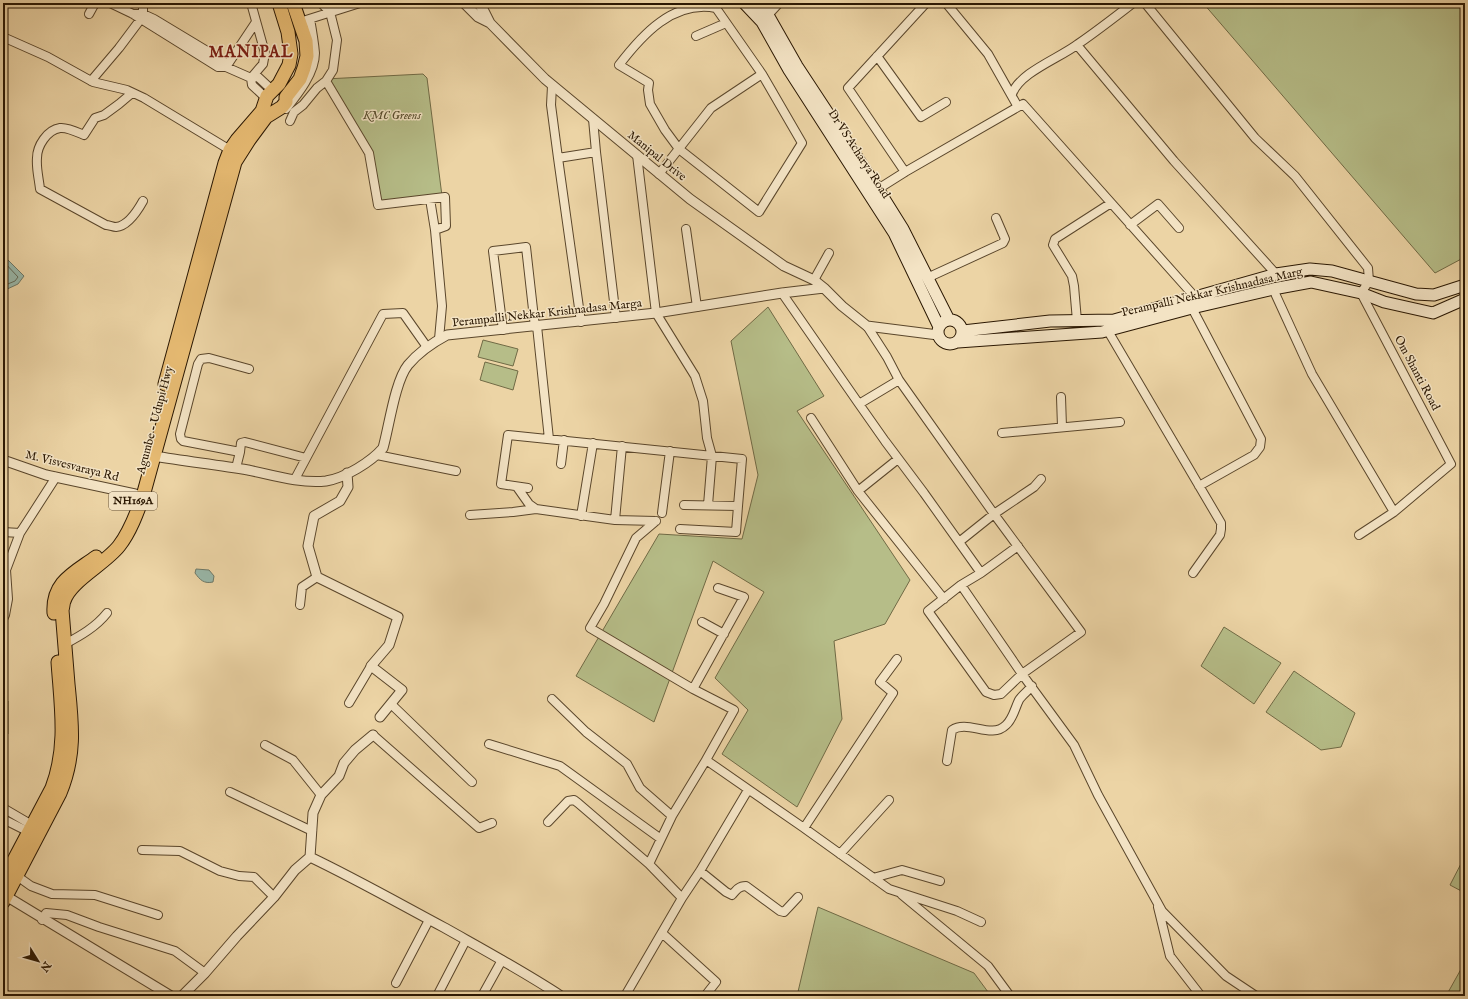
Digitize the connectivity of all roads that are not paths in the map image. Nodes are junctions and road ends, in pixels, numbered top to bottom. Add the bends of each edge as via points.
1 (94, 3) edge
2 (110, 3) edge
3 (143, 3) edge
4 (251, 3) edge
5 (279, 3) edge
6 (293, 3) edge
7 (321, 3) edge
8 (360, 3) edge
9 (464, 3) edge
10 (478, 3) edge
11 (744, 3) edge
12 (758, 3) edge
13 (779, 3) edge
14 (926, 3) edge
15 (946, 3) edge
16 (1133, 3) edge
17 (1145, 3) edge
18 (330, 12) junction
19 (89, 14) dead end
20 (768, 15) junction
21 (142, 17) junction
22 (305, 20) junction
23 (256, 22) junction
24 (490, 23) junction
25 (726, 23) junction
26 (696, 36) dead end
27 (3, 37) edge
28 (1077, 45) junction
29 (877, 56) junction
30 (226, 66) junction
31 (793, 68) junction
32 (762, 74) junction
33 (251, 78) junction
34 (91, 81) junction
35 (326, 81) junction
36 (552, 86) junction
37 (132, 92) junction
38 (1012, 94) junction
39 (270, 95) junction
40 (946, 102) dead end
41 (282, 106) junction
42 (1018, 107) junction
43 (593, 119) junction
44 (679, 149) junction
45 (230, 150) junction
46 (596, 152) junction
47 (637, 155) junction
48 (558, 158) junction
49 (905, 172) junction
50 (659, 174) junction
51 (878, 189) junction
52 (430, 199) junction
53 (143, 201) dead end
54 (1111, 203) junction
55 (996, 218) dead end
56 (1130, 225) junction
57 (1179, 228) dead end
58 (686, 229) dead end
59 (434, 230) junction
60 (829, 253) dead end
61 (1276, 274) junction
62 (927, 278) junction
63 (814, 280) junction
64 (1369, 281) junction
65 (1465, 285) edge
66 (824, 288) junction
67 (1273, 289) junction
68 (782, 293) junction
69 (1361, 293) junction
70 (1195, 297) junction
71 (1465, 300) edge
72 (697, 307) junction
73 (1192, 308) junction
74 (656, 313) junction
75 (616, 318) junction
76 (949, 320) junction
77 (1077, 321) junction
78 (581, 322) junction
79 (536, 326) junction
80 (867, 326) junction
81 (503, 330) junction
82 (939, 331) junction
83 (1108, 331) junction
84 (961, 337) junction
85 (439, 339) junction
86 (427, 347) junction
87 (249, 369) dead end
88 (899, 380) junction
89 (1061, 397) dead end
90 (860, 404) junction
91 (811, 418) dead end
92 (1120, 422) dead end
93 (1062, 427) junction
94 (1002, 433) dead end
95 (549, 439) junction
96 (564, 440) junction
97 (593, 443) junction
98 (622, 446) junction
99 (670, 451) junction
100 (240, 452) junction
101 (377, 455) junction
102 (154, 456) junction
103 (712, 456) junction
104 (306, 458) junction
105 (898, 459) junction
106 (3, 460) edge
107 (561, 464) dead end
108 (236, 468) junction
109 (456, 471) dead end
110 (347, 473) junction
111 (46, 475) junction
112 (56, 477) junction
113 (295, 479) junction
114 (1041, 479) dead end
115 (1199, 486) junction
116 (518, 487) junction
117 (528, 488) dead end
118 (858, 491) junction
119 (139, 495) junction
120 (45, 497) junction
121 (684, 505) dead end
122 (708, 505) junction
123 (738, 506) junction
124 (536, 509) junction
125 (1394, 512) junction
126 (662, 514) dead end
127 (994, 514) junction
128 (470, 515) dead end
129 (581, 516) junction
130 (615, 520) junction
131 (680, 529) dead end
132 (3, 532) edge
133 (20, 533) junction
134 (1359, 535) dead end
135 (959, 542) junction
136 (1018, 546) junction
137 (981, 573) junction
138 (1193, 573) dead end
139 (316, 577) junction
140 (961, 586) junction
141 (718, 588) dead end
142 (944, 599) junction
143 (300, 604) dead end
144 (107, 613) dead end
145 (3, 619) edge
146 (702, 622) dead end
147 (724, 634) junction
148 (65, 644) junction
149 (897, 659) dead end
150 (371, 666) junction
151 (1022, 674) junction
152 (1032, 686) junction
153 (693, 689) junction
154 (552, 700) dead end
155 (349, 703) dead end
156 (391, 704) junction
157 (380, 717) dead end
158 (373, 735) joint
159 (489, 744) dead end
160 (265, 745) dead end
161 (706, 760) junction
162 (948, 761) dead end
163 (472, 782) dead end
164 (748, 790) junction
165 (230, 792) dead end
166 (321, 796) junction
167 (889, 800) dead end
168 (3, 808) edge
169 (672, 816) junction
170 (3, 819) edge
171 (492, 822) dead end
172 (548, 822) dead end
173 (31, 828) junction
174 (804, 828) junction
175 (312, 831) junction
176 (661, 839) junction
177 (142, 850) dead end
178 (840, 854) junction
179 (310, 857) junction
180 (649, 864) junction
181 (700, 871) junction
182 (17, 876) junction
183 (873, 878) junction
184 (3, 881) edge
185 (940, 881) dead end
186 (899, 892) junction
187 (274, 897) junction
188 (798, 897) dead end
189 (682, 898) junction
190 (4, 899) edge
191 (1156, 899) junction
192 (158, 915) dead end
193 (42, 920) junction
194 (430, 920) junction
195 (981, 922) dead end
196 (662, 933) junction
197 (466, 940) junction
198 (502, 960) junction
199 (205, 973) junction
200 (396, 983) dead end
201 (3, 993) edge
202 (186, 995) edge
203 (555, 995) edge
204 (8, 996) edge
205 (171, 996) edge
206 (437, 996) edge
207 (482, 996) edge
208 (625, 996) edge
209 (704, 996) edge
210 (1010, 996) edge
211 (1200, 996) edge
212 (1256, 996) edge

1 - 19 street
2 - 21 street
3 - 21 street
4 - 23 street
5 - 39 highway, NH169A via 288,32 291,54 289,65
6 - 22 highway, NH169A
7 - 18 street
8 - 18 street
9 - 24 street via 478,17
10 - 24 street
11 - 31 main road, Dr VS Acharya Road via 762,22
12 - 20 main road, Dr VS Acharya Road
13 - 20 street
14 - 29 street
15 - 38 street via 988,54
16 - 28 street
17 - 64 street via 1255,138 1295,176 1368,268
18 - 22 street
18 - 35 street via 337,40 333,70
20 - 31 main road, Dr VS Acharya Road
21 - 30 street via 222,60
21 - 34 street
22 - 41 highway, NH169A via 307,56 304,68 300,79
23 - 30 street
23 - 33 street via 265,53 263,64
24 - 36 street, Manipal Drive
25 - 26 street
25 - 32 street
25 - 44 street via 716,8 686,8 666,16 650,28 619,65 649,83 650,104
27 - 34 street via 48,57
28 - 38 street via 1034,71 1015,86
28 - 61 street via 1174,161
29 - 40 street via 922,117
29 - 49 street via 848,88
30 - 33 street
31 - 51 main road, Dr VS Acharya Road
31 - 82 main road, Dr VS Acharya Road via 894,233
32 - 44 street via 711,108
32 - 44 street via 802,143 759,212
33 - 39 street via 252,85
34 - 37 street
35 - 41 street via 294,112 290,122
35 - 52 street via 369,153 378,205
36 - 43 street, Manipal Drive
36 - 48 street via 551,105
37 - 45 street
37 - 53 street via 120,104 95,118 84,135 61,127 47,136 39,147 37,158 40,189 106,225 116,227 126,223
38 - 42 street
39 - 41 highway via 267,105
39 - 41 highway via 280,90 284,93
39 - 45 highway, Agumbe - Udupi Hwy / NH169A via 262,111
41 - 102 highway, Agumbe - Udupi Hwy / NH169A via 266,118 235,162
42 - 49 street
42 - 54 street via 1023,104
43 - 46 street
43 - 47 street, Manipal Drive
44 - 50 street
45 - 119 highway, Agumbe - Udupi Hwy / NH169A via 220,179
46 - 48 street
46 - 75 street
47 - 50 street, Manipal Drive
47 - 74 street
48 - 78 street
49 - 51 street
50 - 63 street, Manipal Drive via 784,266
51 - 62 main road, Dr VS Acharya Road via 903,229
52 - 59 street
52 - 59 street via 445,197 446,226
54 - 56 street
54 - 77 street via 1055,239 1053,244 1072,276
55 - 62 street via 1005,239 1003,243
56 - 57 street via 1158,204
56 - 70 street
58 - 72 street
59 - 85 street via 442,306
60 - 63 street
61 - 64 main road, Perampalli Nekkar Krishnadasa Marg via 1310,269 1332,271
61 - 70 main road, Perampalli Nekkar Krishnadasa Marg
62 - 76 main road, Dr VS Acharya Road
63 - 66 street, Manipal Drive
64 - 65 main road, Perampalli Nekkar Krishnadasa Marg via 1416,294 1434,295
64 - 69 street
66 - 68 street, Perampalli Nekkar Krishnadasa Marga
66 - 80 street
67 - 69 main road, Perampalli Nekkar Krishnadasa Marg via 1311,282
67 - 73 main road, Perampalli Nekkar Krishnadasa Marg
67 - 125 street via 1312,374
68 - 72 street, Perampalli Nekkar Krishnadasa Marga
68 - 90 street
69 - 71 main road, Perampalli Nekkar Krishnadasa Marg via 1384,302 1433,313
69 - 125 street, Om Shanti Road via 1451,464
70 - 77 main road, Perampalli Nekkar Krishnadasa Marg via 1114,320
72 - 74 street, Perampalli Nekkar Krishnadasa Marga
73 - 83 main road, Perampalli Nekkar Krishnadasa Marg
73 - 115 street via 1261,439 1260,447 1254,455
74 - 75 street, Perampalli Nekkar Krishnadasa Marga
74 - 103 street via 695,376 703,401 707,438
75 - 78 street, Perampalli Nekkar Krishnadasa Marga
76 - 82 main road
76 - 84 main road via 960,324
77 - 84 main road, Perampalli Nekkar Krishnadasa Marg via 1050,322
78 - 79 street, Perampalli Nekkar Krishnadasa Marga
79 - 81 street, Perampalli Nekkar Krishnadasa Marga
79 - 81 street via 526,247 493,251
79 - 95 street
80 - 82 street via 909,332
80 - 88 street
81 - 85 street, Perampalli Nekkar Krishnadasa Marga via 447,335
82 - 84 main road via 946,344 950,345
83 - 84 main road, Perampalli Nekkar Krishnadasa Marg
83 - 115 street
85 - 86 street, Perampalli Nekkar Krishnadasa Marga
86 - 101 street, Perampalli Nekkar Krishnadasa Marga via 408,366 400,380 384,448
86 - 104 street via 403,313 383,314
87 - 100 street via 209,358 201,359 180,434 183,441
88 - 90 street
88 - 127 street
89 - 93 street
90 - 105 street
91 - 118 street
92 - 93 street
93 - 94 street
95 - 96 street
95 - 116 street via 508,435 501,484
96 - 97 street
96 - 107 street
97 - 98 street
97 - 129 street
98 - 99 street
98 - 130 street
99 - 103 street
99 - 126 street
100 - 104 street via 242,443 245,442
100 - 108 street
101 - 109 street
101 - 110 street, Perampalli Nekkar Krishnadasa Marga
102 - 108 street, Perampalli Nekkar Krishnadasa Marga
102 - 119 highway, Agumbe - Udupi Hwy / NH169A
103 - 122 street
103 - 123 street via 742,459
104 - 113 street
105 - 118 street
105 - 135 street
106 - 111 street, M. Visvesvaraya Rd
108 - 113 street, Perampalli Nekkar Krishnadasa Marga
110 - 113 street, Perampalli Nekkar Krishnadasa Marga via 327,481
110 - 139 street via 348,487 340,501 314,516 308,546
111 - 112 street, M. Visvesvaraya Rd
111 - 120 street
112 - 119 street, M. Visvesvaraya Rd
112 - 120 street
114 - 127 street via 1034,487
115 - 138 street via 1222,529
116 - 117 street
116 - 124 street via 529,504
118 - 142 street
119 - 148 highway, Agumbe - Udupi Hwy / NH169A via 136,515 120,546 75,585 64,600 62,610
119 - 173 highway, Agumbe - Udupi Hwy / NH169A via 104,552 70,576 57,590 54,610 62,743 52,788
120 - 133 street
121 - 122 street
122 - 123 street
123 - 131 street via 736,532
124 - 128 street
124 - 129 street
125 - 134 street
127 - 135 street
127 - 136 street
129 - 130 street
130 - 153 street via 656,522 636,538 590,628
132 - 133 street
133 - 145 street via 6,570 8,599
135 - 137 street
136 - 137 street
136 - 151 street via 1081,632
137 - 140 street
139 - 143 street via 302,587
139 - 150 street via 398,617 389,645
140 - 142 street
140 - 151 street
141 - 147 street via 744,597
142 - 151 street via 928,611 986,692 1001,694
144 - 148 street via 80,637
146 - 147 street
147 - 153 street
148 - 182 highway, Agumbe - Udupi Hwy / NH169A via 72,746 64,782
149 - 174 street via 880,682 894,693
150 - 155 street
150 - 156 street via 402,690
151 - 152 street
152 - 162 street via 1020,699 1006,726 988,731 961,726 952,730
152 - 191 street via 1074,745 1098,795
153 - 161 street via 734,710
154 - 169 street via 586,732 627,764 640,788
156 - 157 street
156 - 163 street
158 - 166 street via 355,750 344,763 339,776
158 - 171 street via 479,828
159 - 176 street via 560,766
160 - 166 street via 293,760
161 - 164 street
161 - 169 street
164 - 174 street
164 - 181 street
165 - 175 street
166 - 175 street via 313,813
167 - 178 street
168 - 173 street
169 - 176 street
170 - 173 street
172 - 180 street via 568,801 574,800
173 - 184 highway, Agumbe - Udupi Hwy / NH169A
174 - 178 street
175 - 179 street
176 - 180 street
177 - 187 street via 180,851 220,872 254,877
178 - 183 street
179 - 187 street via 295,870
179 - 194 street
180 - 189 street
181 - 188 street via 726,892 732,895 741,886 746,886 780,911 784,912
181 - 189 street
182 - 190 highway, NH169A
182 - 192 street via 31,886 52,894 95,895
183 - 185 street via 902,870
183 - 186 street via 889,889
186 - 195 street via 957,911
186 - 210 street via 988,966
187 - 199 street
189 - 196 street
190 - 193 street
191 - 211 street via 1170,956
191 - 212 street via 1162,911 1226,976
193 - 199 street via 46,913 67,916 175,951
193 - 205 street
194 - 197 street
194 - 200 street
196 - 208 street
196 - 209 street via 716,982
197 - 198 street
197 - 206 street
198 - 203 street via 530,976
198 - 207 street
199 - 202 street
201 - 204 street

